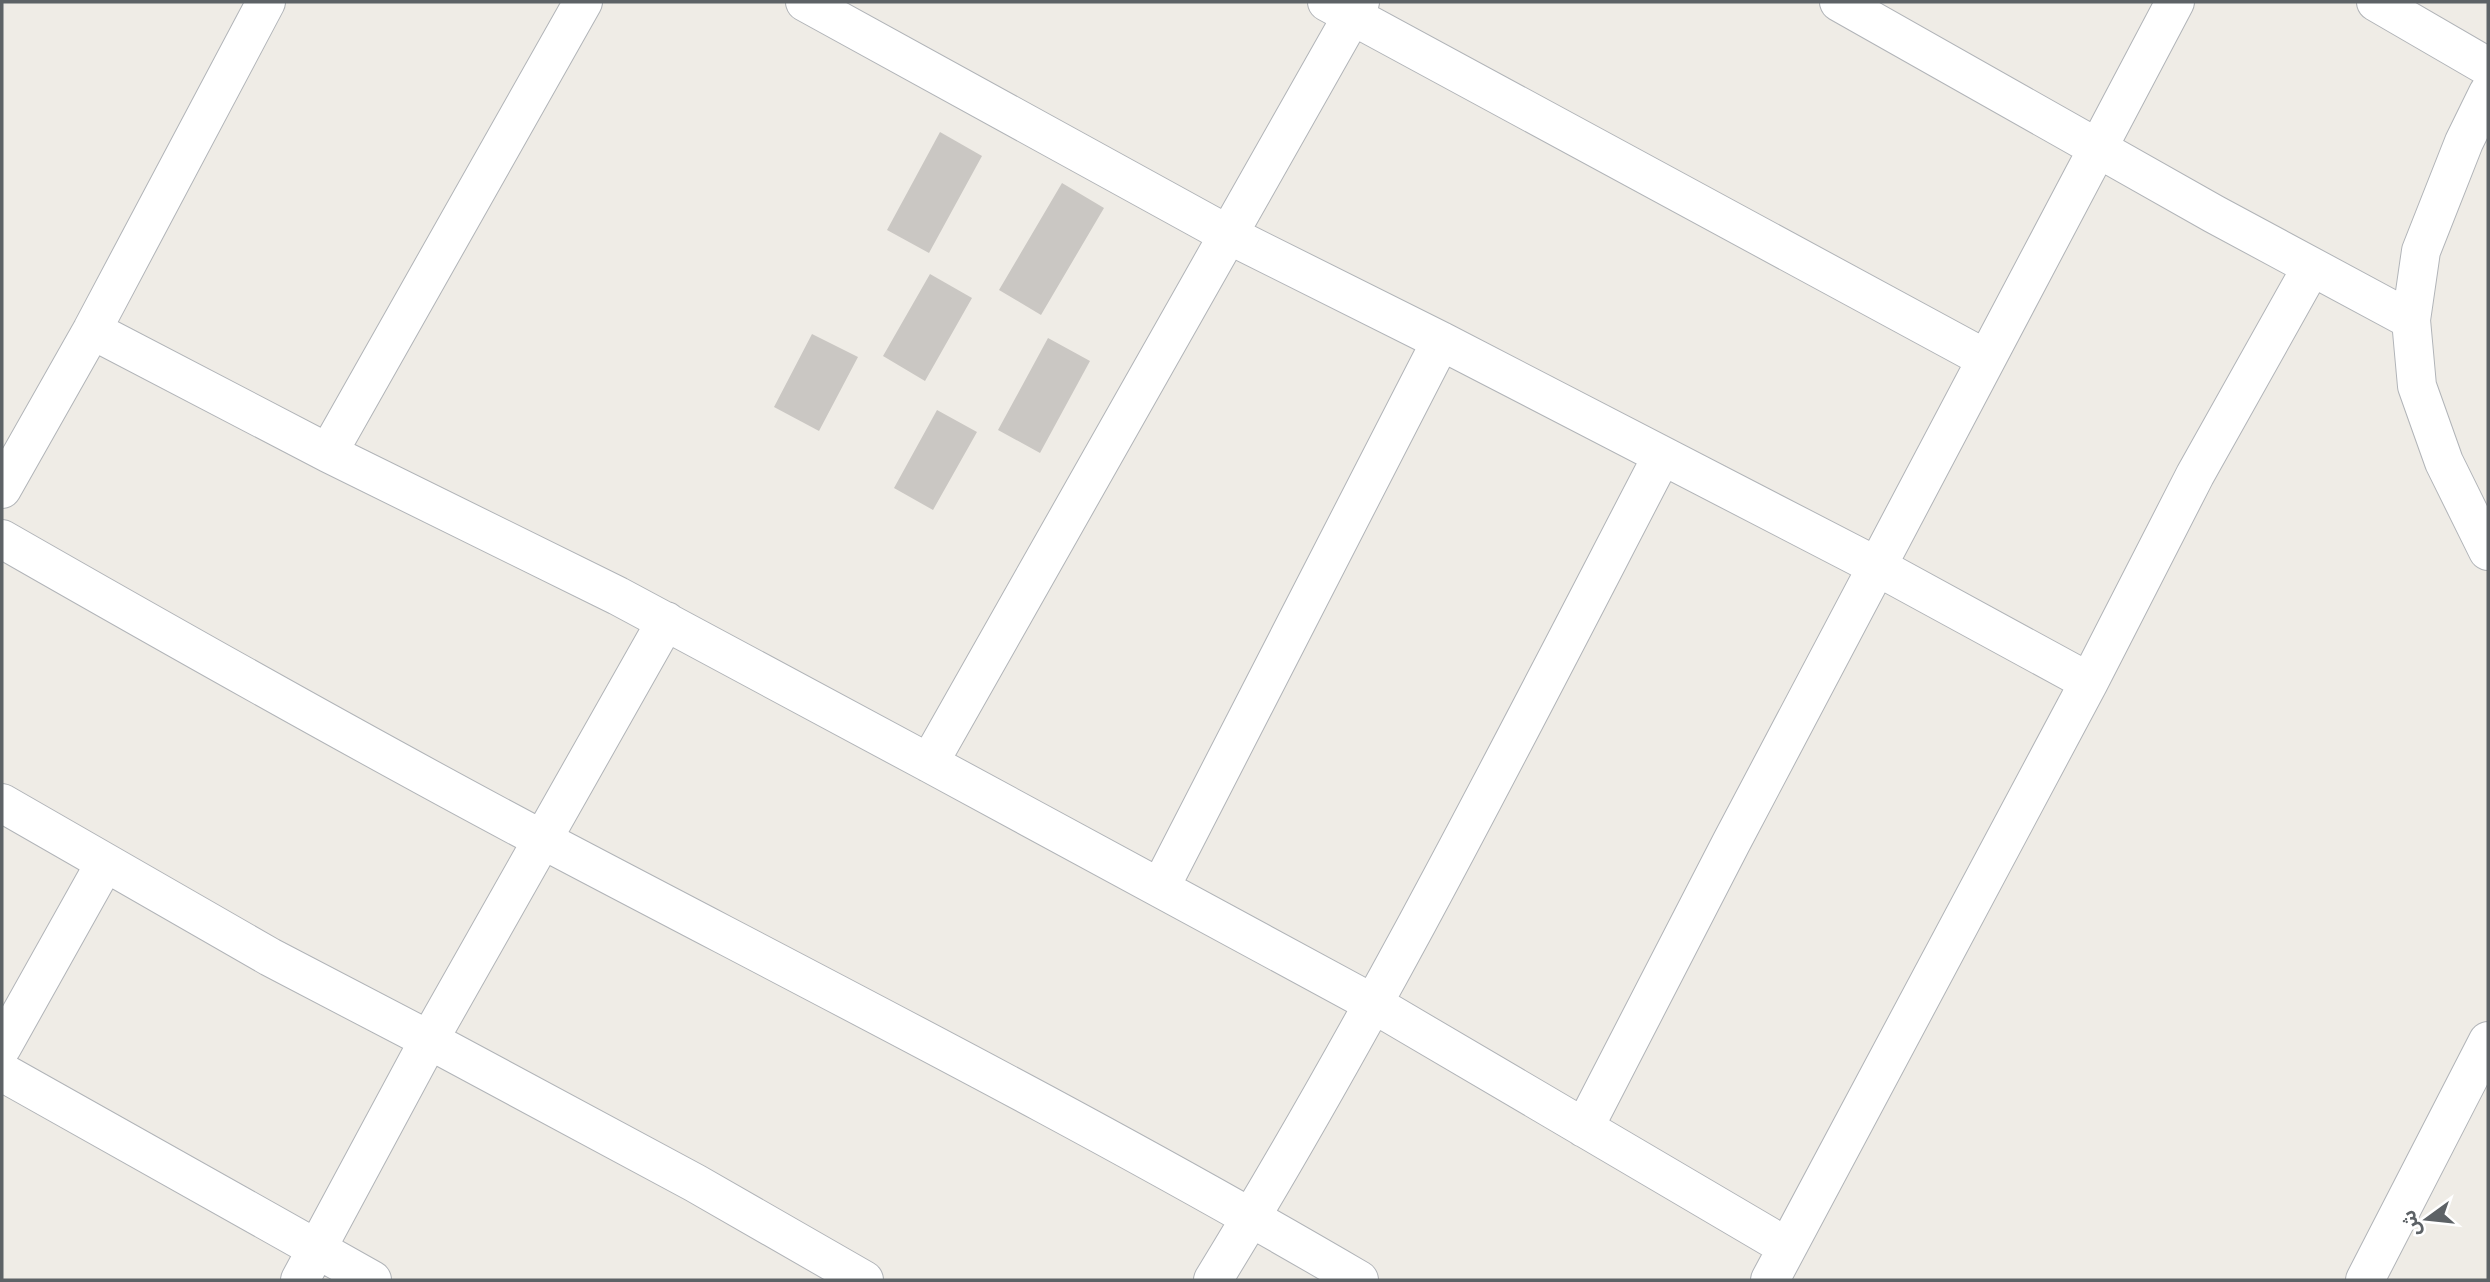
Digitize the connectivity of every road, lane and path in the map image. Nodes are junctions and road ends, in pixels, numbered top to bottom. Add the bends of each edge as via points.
1 (266, 2) edge
2 (583, 2) edge
3 (1839, 2) edge
4 (2175, 2) edge
5 (2376, 2) edge
6 (824, 6) edge
7 (1346, 6) edge
8 (2488, 67) edge
9 (2488, 93) edge
10 (2096, 148) junction
11 (1227, 234) junction
12 (2311, 268) junction
13 (2411, 320) junction
14 (92, 330) junction
15 (1441, 341) junction
16 (1986, 359) junction
17 (328, 453) junction
18 (1662, 456) junction
19 (2, 489) edge
20 (2, 539) edge
21 (2488, 551) edge
22 (1878, 567) junction
23 (666, 621) junction
24 (2089, 682) junction
25 (929, 763) junction
26 (2, 803) edge
27 (544, 841) junction
28 (105, 863) junction
29 (1160, 888) junction
30 (1372, 1003) junction
31 (429, 1040) junction
32 (2488, 1041) edge
33 (2, 1047) edge
34 (2, 1072) edge
35 (1584, 1128) junction
36 (1252, 1217) junction
37 (1787, 1247) junction
38 (309, 1264) edge
39 (372, 1280) edge
40 (864, 1280) edge
41 (1213, 1280) edge
42 (1359, 1280) edge
43 (1770, 1280) edge
44 (2365, 1280) edge

1 - 14 street
2 - 17 street
3 - 10 street
4 - 10 street
5 - 8 street
6 - 11 street
7 - 11 street
7 - 16 street
9 - 13 street via 2421,251
10 - 12 street
10 - 16 street
11 - 15 street
11 - 25 street
12 - 13 street
12 - 24 street via 2195,475
13 - 21 street via 2417,386 2444,462
14 - 17 street
14 - 19 street
15 - 18 street
15 - 29 street
16 - 22 street
17 - 23 street
18 - 22 street
18 - 30 street
20 - 27 street
22 - 24 street
22 - 35 street
23 - 25 street
23 - 27 street
24 - 37 street
25 - 29 street
26 - 28 street
27 - 31 street
27 - 36 street via 912,1032
28 - 31 street
28 - 33 street
29 - 30 street
30 - 35 street
30 - 36 street
31 - 38 street
31 - 40 street
32 - 44 street
34 - 38 street
35 - 37 street
36 - 41 street
36 - 42 street
37 - 43 street
38 - 39 street

